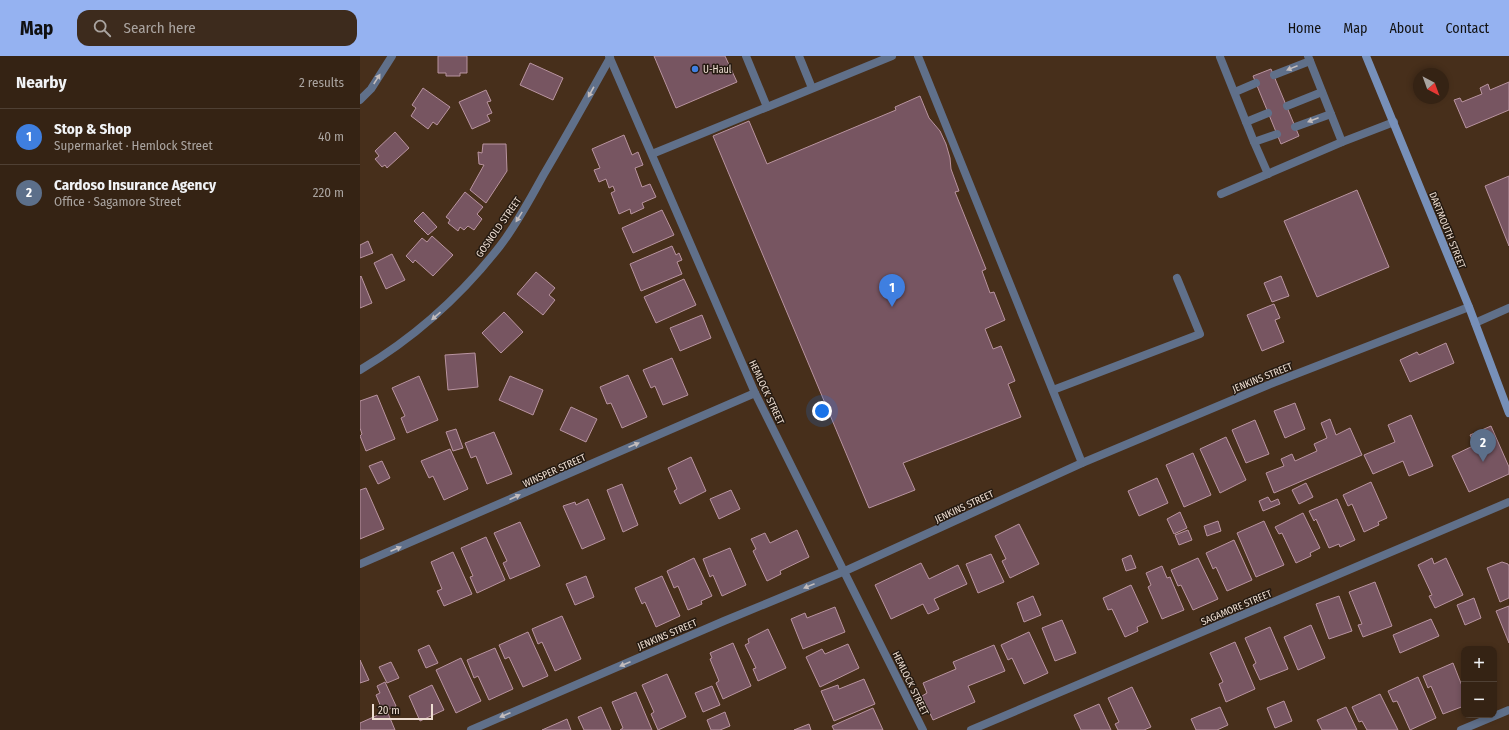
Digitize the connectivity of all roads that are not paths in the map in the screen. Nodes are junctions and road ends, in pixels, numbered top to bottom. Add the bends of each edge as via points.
1 (392, 56) edge
2 (746, 56) edge
3 (799, 56) edge
4 (892, 56) edge
5 (918, 56) edge
6 (1366, 56) edge
7 (610, 57) edge
8 (1220, 57) dead end
9 (1309, 59) edge
10 (1274, 76) dead end
11 (1256, 83) dead end
12 (812, 88) junction
13 (1235, 92) junction
14 (1322, 92) junction
15 (360, 100) edge
16 (1286, 106) dead end
17 (767, 107) junction
18 (1268, 113) dead end
19 (1331, 114) junction
20 (1246, 122) junction
21 (1394, 122) junction
22 (1295, 127) dead end
23 (1277, 134) dead end
24 (1254, 142) junction
25 (1342, 142) junction
26 (652, 154) junction
27 (1268, 174) junction
28 (1221, 194) dead end
29 (1177, 278) dead end
30 (1469, 308) junction
31 (1509, 308) edge
32 (1475, 323) junction
33 (360, 370) edge
34 (1053, 390) junction
35 (755, 393) junction
36 (1509, 413) edge
37 (1082, 463) junction
38 (1509, 502) edge
39 (360, 564) edge
40 (845, 571) junction
41 (1509, 710) edge
42 (471, 730) edge
43 (923, 730) edge
44 (971, 730) edge
45 (1461, 730) edge

15 -> 1 street
2 - 17 street
3 - 12 street
4 - 12 street
5 - 34 street
6 - 21 main road, DARTMOUTH STREET
7 - 26 street, HEMLOCK STREET
7 -> 33 street, GOSNOLD STREET via 535,191 500,245 475,277 416,333
8 - 13 street
9 -> 10 street
9 - 14 street
11 - 13 street
12 - 17 street
13 - 20 street
14 - 16 street
14 - 19 street
17 - 26 street
18 - 20 street
19 -> 22 street
19 - 25 street
20 - 24 street
21 - 25 street
21 - 30 main road, DARTMOUTH STREET
23 - 24 street
24 - 27 street
25 - 27 street
26 - 35 street, HEMLOCK STREET
27 - 28 street
29 - 34 street via 1200,334
30 - 32 main road, DARTMOUTH STREET
30 - 37 street, JENKINS STREET via 1273,383
31 - 32 street
32 - 36 main road, DARTMOUTH STREET
34 - 37 street
39 -> 35 street, WINSPER STREET
35 - 40 street, HEMLOCK STREET
37 - 40 street, JENKINS STREET
38 - 44 street, SAGAMORE STREET
40 -> 42 street, JENKINS STREET
40 - 43 street, HEMLOCK STREET
41 - 45 street

